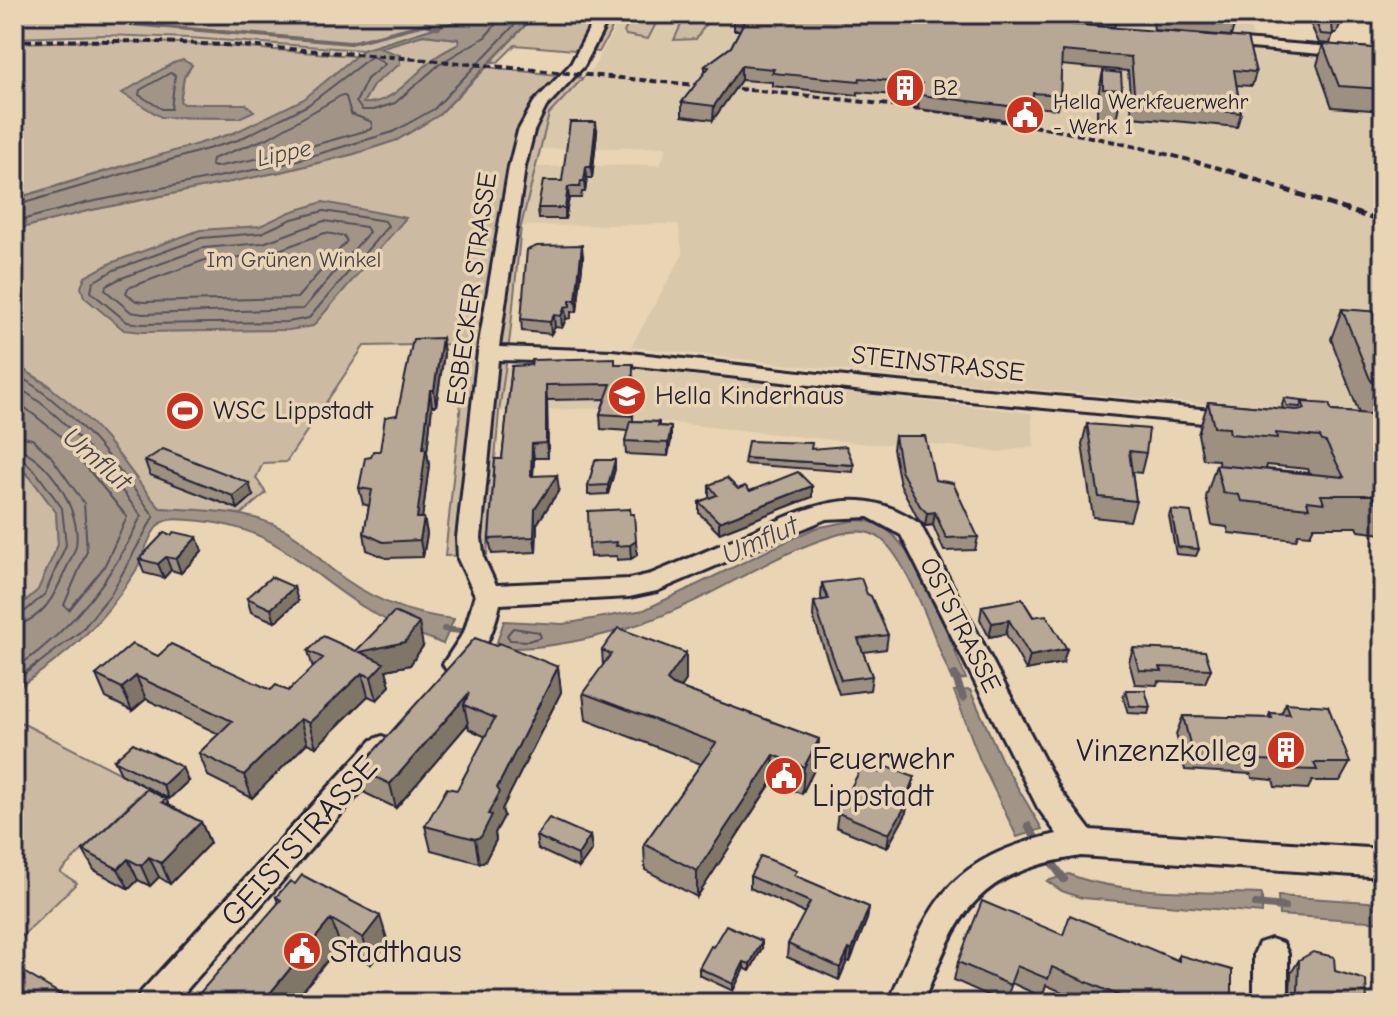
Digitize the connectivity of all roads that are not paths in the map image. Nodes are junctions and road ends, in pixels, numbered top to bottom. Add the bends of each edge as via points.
1 (604, 14) edge
2 (1204, 41) edge
3 (1383, 55) edge
4 (488, 353) junction
5 (1256, 421) edge
6 (487, 603) junction
7 (439, 684) edge
8 (398, 730) edge
9 (1070, 844) junction
10 (1383, 863) edge
11 (1271, 954) dead end
12 (153, 1003) edge
13 (906, 1003) edge
14 (1271, 1003) edge

1 - 4 street, ESBECKER STRASSE via 572,73 539,105 527,125
2 - 3 street
4 - 5 street, STEINSTRASSE via 612,357
4 - 6 street, ESBECKER STRASSE via 469,538
6 - 7 street via 470,649
6 - 9 street, OSTSTRASSE via 657,582 820,512 845,506 881,512 911,530
8 - 12 street, GEISTSTRASSE
9 - 10 street
9 - 13 street via 1016,861 977,880 954,899 937,926
11 - 14 street

